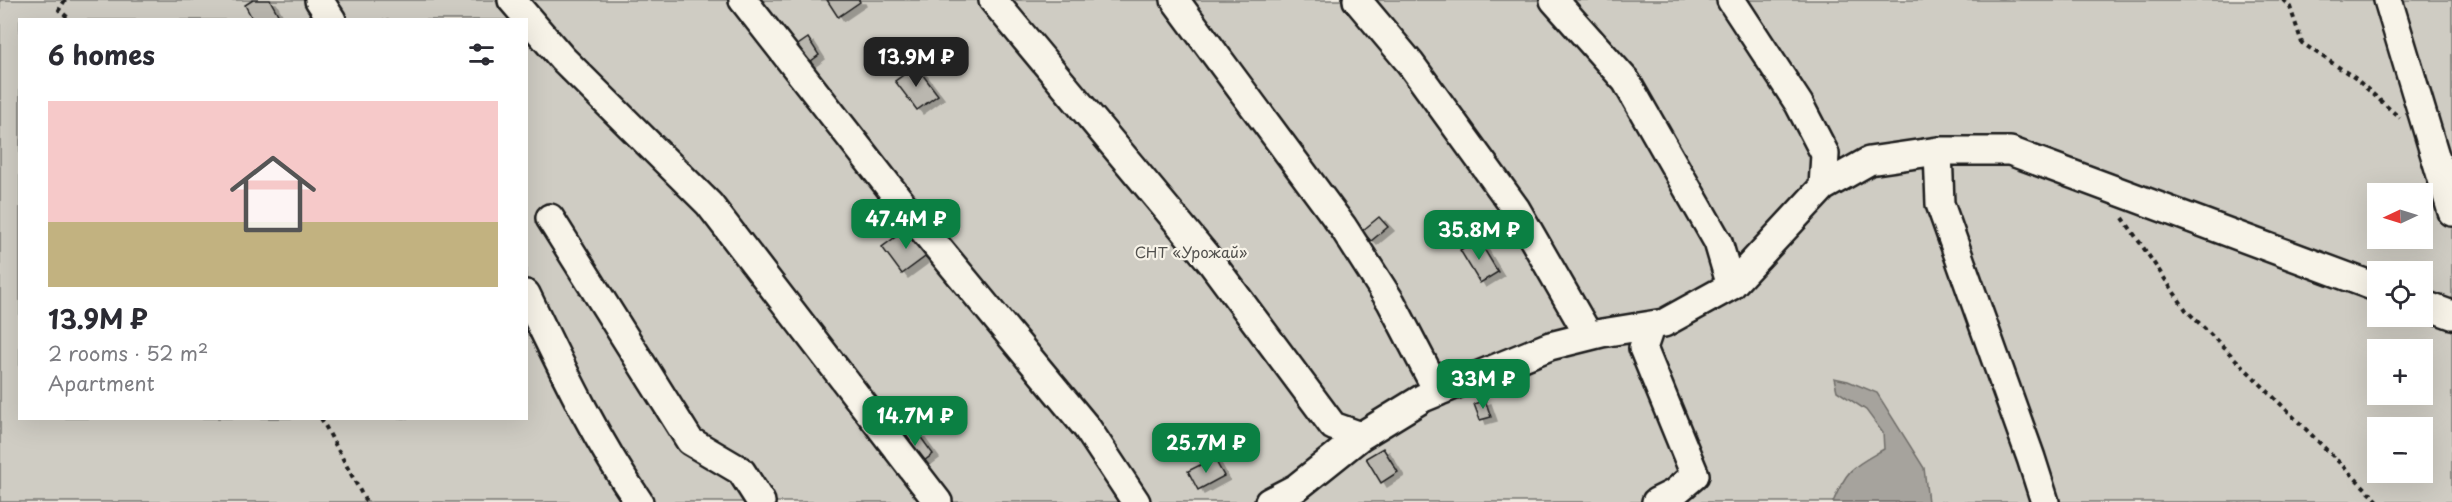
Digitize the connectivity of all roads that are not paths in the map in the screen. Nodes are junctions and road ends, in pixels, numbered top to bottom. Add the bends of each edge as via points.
1 (319, 0) edge
2 (512, 0) edge
3 (743, 0) edge
4 (993, 0) edge
5 (1174, 0) edge
6 (1357, 0) edge
7 (1554, 0) edge
8 (1731, 0) edge
9 (2388, 0) edge
10 (331, 18) edge
11 (528, 18) edge
12 (528, 19) edge
13 (1938, 151) junction
14 (1823, 187) junction
15 (2452, 212) edge
16 (550, 218) dead end
17 (2367, 284) edge
18 (1731, 286) junction
19 (528, 298) edge
20 (2433, 308) edge
21 (2452, 315) edge
22 (1651, 325) junction
23 (1589, 336) junction
24 (1438, 392) junction
25 (1361, 436) junction
26 (639, 502) edge
27 (761, 502) edge
28 (938, 502) edge
29 (1136, 502) edge
30 (1269, 502) edge
31 (1656, 502) edge
32 (2044, 502) edge

1 - 10 street
2 - 11 street
3 - 29 street via 915,220 1087,428
4 - 25 street via 1211,262 1333,426
5 - 24 street via 1343,227 1391,302
6 - 23 street via 1410,63 1516,209
7 - 18 street via 1626,81 1718,242
8 - 14 street via 1799,104 1825,154
9 - 15 street
12 - 28 street via 562,58 709,204
13 - 14 street via 1869,161
13 - 17 street via 2010,151
13 - 32 street via 1940,204
14 - 18 street
16 - 27 street via 690,441 741,471
18 - 22 street via 1664,323
19 - 26 street via 605,451
20 - 21 street
22 - 23 street
22 - 31 street via 1643,348 1695,475
23 - 24 street via 1550,346
24 - 25 street
25 - 30 street via 1296,488

